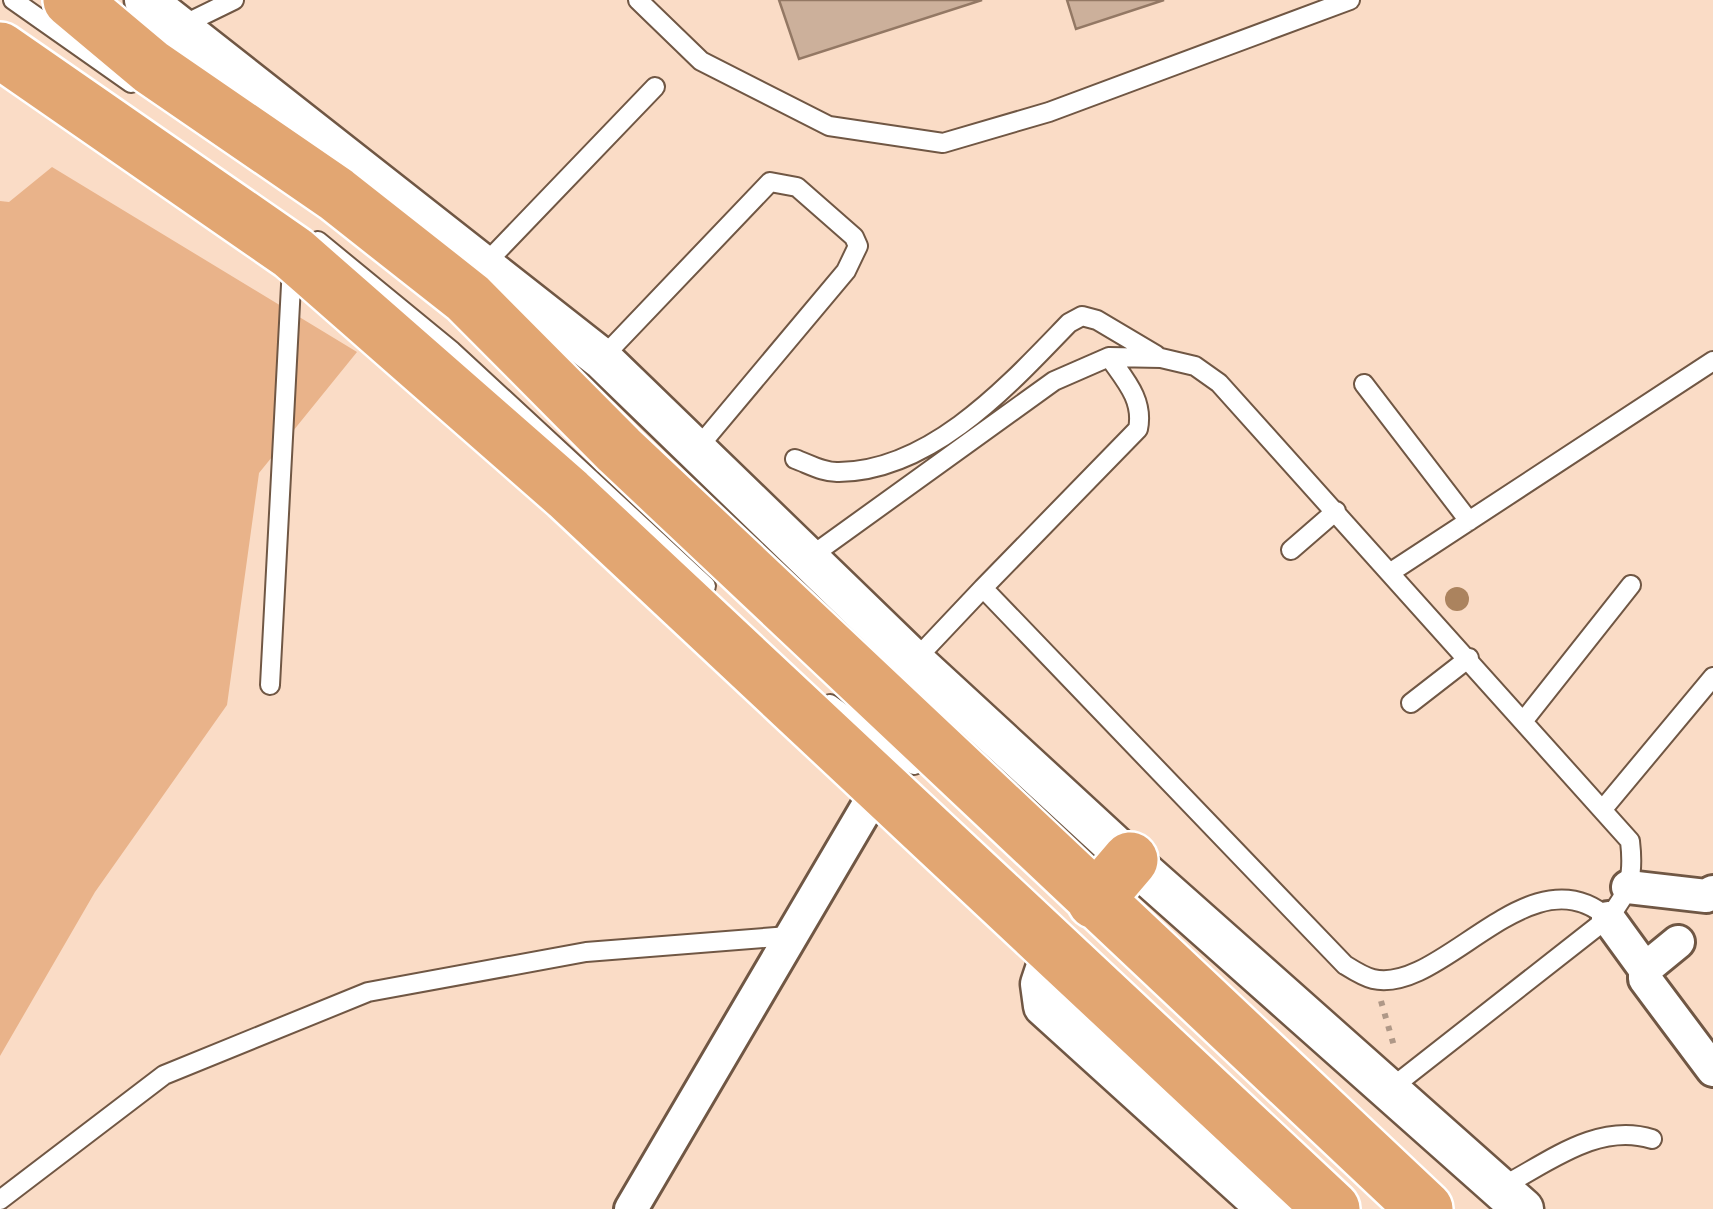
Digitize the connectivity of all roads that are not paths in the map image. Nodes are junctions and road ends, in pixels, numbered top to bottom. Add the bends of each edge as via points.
1 (13, 0) edge
2 (71, 0) edge
3 (145, 0) edge
4 (234, 0) edge
5 (638, 0) edge
6 (1350, 0) edge
7 (6, 42) edge
8 (139, 80) junction
9 (654, 87) dead end
10 (351, 231) dead end
11 (300, 243) junction
12 (378, 252) dead end
13 (484, 265) junction
14 (484, 344) dead end
15 (1108, 357) junction
16 (602, 358) junction
17 (1162, 358) junction
18 (1713, 361) edge
19 (1364, 384) dead end
20 (696, 450) junction
21 (795, 458) dead end
22 (1336, 511) junction
23 (1469, 521) junction
24 (1291, 550) dead end
25 (807, 559) junction
26 (1391, 572) junction
27 (1631, 585) dead end
28 (983, 588) junction
29 (722, 601) dead end
30 (1469, 658) junction
31 (914, 661) junction
32 (1713, 677) edge
33 (270, 685) dead end
34 (812, 687) dead end
35 (1411, 703) dead end
36 (1525, 719) junction
37 (903, 772) junction
38 (1602, 808) junction
39 (1130, 860) junction
40 (1628, 888) junction
41 (1713, 892) edge
42 (1095, 901) junction
43 (1608, 918) junction
44 (789, 936) junction
45 (1678, 942) dead end
46 (1068, 961) junction
47 (1645, 970) junction
48 (1713, 1070) edge
49 (1397, 1083) junction
50 (1652, 1139) dead end
51 (1513, 1198) edge
52 (0, 1200) edge
53 (630, 1209) edge
54 (1268, 1209) edge
55 (1332, 1209) edge
56 (1425, 1209) edge

1 - 8 lane
2 - 8 highway
3 - 8 street
4 - 8 lane via 191,21
5 - 6 lane via 701,61 829,126 943,144 1049,112
7 - 8 highway
8 - 11 highway via 210,192
8 - 13 street
8 - 42 highway via 336,194 468,298
9 - 13 lane
10 - 12 lane
11 - 29 lane via 466,364
11 - 33 lane
11 - 37 highway via 568,494
13 - 16 street
14 - 37 lane via 858,693
15 - 17 lane
15 - 25 lane via 1054,381
15 - 28 lane via 1134,392 1138,430
16 - 20 street
16 - 20 lane via 770,182 797,186 854,237 858,246 846,270
17 - 21 lane via 1082,316 961,426 922,447 837,472
17 - 22 lane via 1194,366 1220,383
18 - 23 lane
19 - 23 lane
20 - 25 street
22 - 24 lane
22 - 26 lane
23 - 26 lane
25 - 31 street
26 - 30 lane
27 - 36 lane
28 - 31 lane
28 - 43 lane via 1345,965 1375,980 1408,974 1548,899 1590,902
30 - 35 lane
30 - 36 lane
31 - 39 street
32 - 38 lane
34 - 37 lane
36 - 38 lane
37 - 44 street
37 - 46 highway
38 - 40 lane via 1630,841 1634,873
39 - 42 highway
39 - 49 street
40 - 41 street
40 - 43 lane
42 - 56 highway
43 - 47 street
43 - 49 lane
44 - 52 lane via 586,952 368,992 164,1074
44 - 53 street
45 - 47 street
46 - 54 street via 1040,984 1044,1006
46 - 55 highway
47 - 48 street via 1645,979
49 - 51 street
50 - 51 lane via 1632,1133 1584,1142

